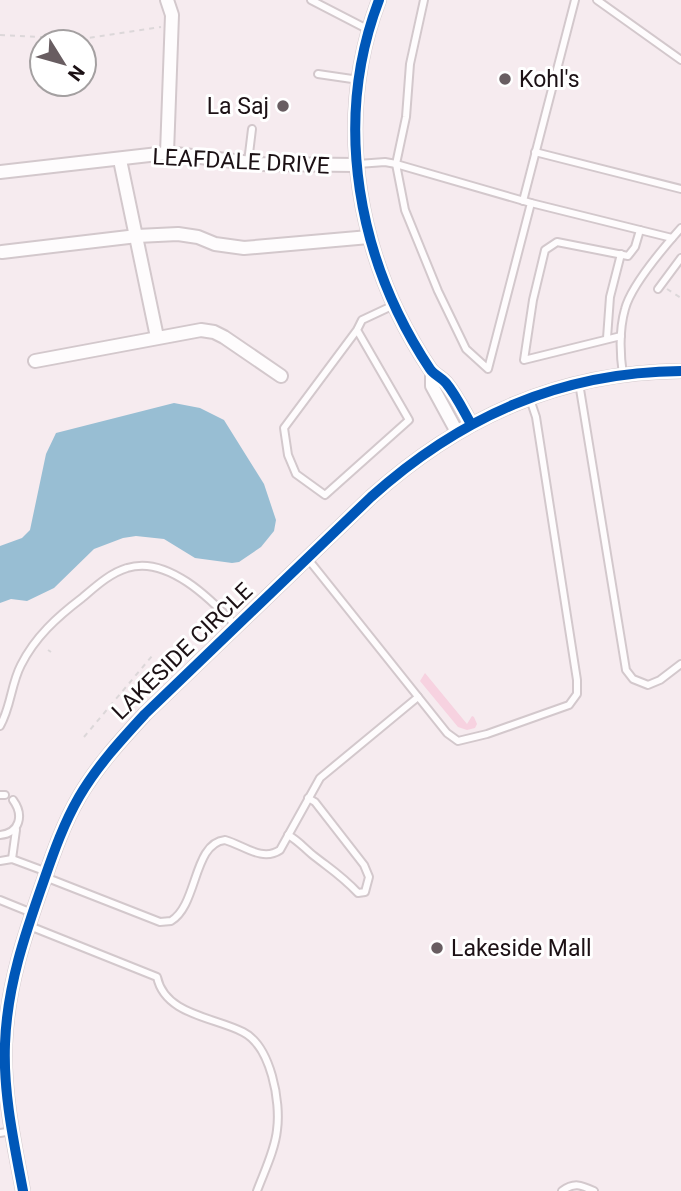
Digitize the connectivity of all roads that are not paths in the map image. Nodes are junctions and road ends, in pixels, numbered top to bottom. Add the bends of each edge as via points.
1 (167, 0) edge
2 (311, 0) edge
3 (379, 0) edge
4 (424, 0) edge
5 (575, 0) edge
6 (597, 0) edge
7 (369, 30) junction
8 (681, 60) edge
9 (318, 74) dead end
10 (359, 80) junction
11 (252, 129) dead end
12 (535, 152) junction
13 (167, 153) junction
14 (121, 160) junction
15 (248, 163) junction
16 (396, 164) junction
17 (356, 165) junction
18 (0, 172) edge
19 (681, 189) edge
20 (523, 201) junction
21 (531, 203) junction
22 (681, 228) edge
23 (640, 230) junction
24 (137, 236) junction
25 (369, 237) junction
26 (672, 238) junction
27 (2, 252) dead end
28 (621, 254) junction
29 (681, 258) edge
30 (661, 288) road end
31 (394, 305) junction
32 (357, 330) junction
33 (621, 336) junction
34 (158, 337) junction
35 (607, 338) junction
36 (35, 361) dead end
37 (681, 371) edge
38 (432, 372) junction
39 (623, 375) junction
40 (281, 376) dead end
41 (579, 383) junction
42 (530, 398) junction
43 (471, 424) junction
44 (457, 432) junction
45 (308, 559) junction
46 (237, 627) junction
47 (681, 664) edge
48 (418, 697) junction
49 (0, 726) edge
50 (308, 798) junction
51 (13, 800) dead end
52 (16, 827) junction
53 (0, 835) edge
54 (288, 835) junction
55 (12, 846) junction
56 (12, 859) junction
57 (0, 861) edge
58 (46, 874) junction
59 (1, 903) edge
60 (30, 919) junction
61 (6, 1132) edge
62 (23, 1191) edge
63 (257, 1191) edge
64 (562, 1191) edge
65 (594, 1191) edge

1 - 13 street via 172,25
2 - 7 lane
3 - 7 street
4 - 16 lane
5 - 12 lane
6 - 8 lane
7 - 10 street
9 - 10 lane
10 - 17 street
11 - 15 lane
12 - 19 lane
12 - 20 lane
13 - 14 street, LEAFDALE DRIVE
13 - 15 street, LEAFDALE DRIVE
14 - 18 street, LEAFDALE DRIVE
14 - 24 street
15 - 17 street, LEAFDALE DRIVE
16 - 17 lane
16 - 20 lane
16 - 21 lane via 405,210 439,291 466,349 488,369
17 - 25 street
20 - 21 lane
21 - 23 lane
22 - 26 lane
23 - 26 lane
23 - 28 lane via 628,256
24 - 25 street via 178,234 244,248
24 - 27 street
24 - 34 street
25 - 31 street
26 - 33 lane via 629,298
28 - 35 lane via 610,297
28 - 35 lane via 557,242 545,250 524,360
29 - 30 lane
31 - 32 lane via 362,320
31 - 38 street
32 - 32 lane via 409,420 325,495 296,474 284,428
33 - 35 lane
33 - 39 lane
34 - 36 street
34 - 40 street via 214,332
37 - 39 street, LAKESIDE CIRCLE
38 - 43 street via 443,380
38 - 44 street via 432,386
39 - 41 street, LAKESIDE CIRCLE
41 - 42 street, LAKESIDE CIRCLE
41 - 47 lane via 626,670 648,685
42 - 43 street, LAKESIDE CIRCLE
42 - 48 lane via 576,668 576,694 564,709 464,741 447,733
43 - 44 street, LAKESIDE CIRCLE
44 - 45 street, LAKESIDE CIRCLE via 393,478
45 - 46 street, LAKESIDE CIRCLE
45 - 48 lane
46 - 49 lane via 174,574 139,565 124,568 65,611 33,642 19,668
46 - 58 street, LAKESIDE CIRCLE via 145,714 106,758 73,808
48 - 50 lane via 327,771
50 - 54 lane
50 - 54 lane via 364,865 369,877 365,892 358,892
51 - 52 lane via 20,815
52 - 53 lane
52 - 55 lane
53 - 55 lane
54 - 58 lane via 280,850 263,856 225,839 215,843 205,855 185,908 171,922 160,922
55 - 56 lane
56 - 57 lane
56 - 58 lane
58 - 60 street, LAKESIDE CIRCLE
59 - 60 lane
60 - 61 street, LAKESIDE CIRCLE via 12,978 6,1022
60 - 63 lane via 157,977 163,994 175,1004 256,1041 272,1077 278,1129
61 - 62 street, LAKESIDE CIRCLE
64 - 65 lane via 582,1185

